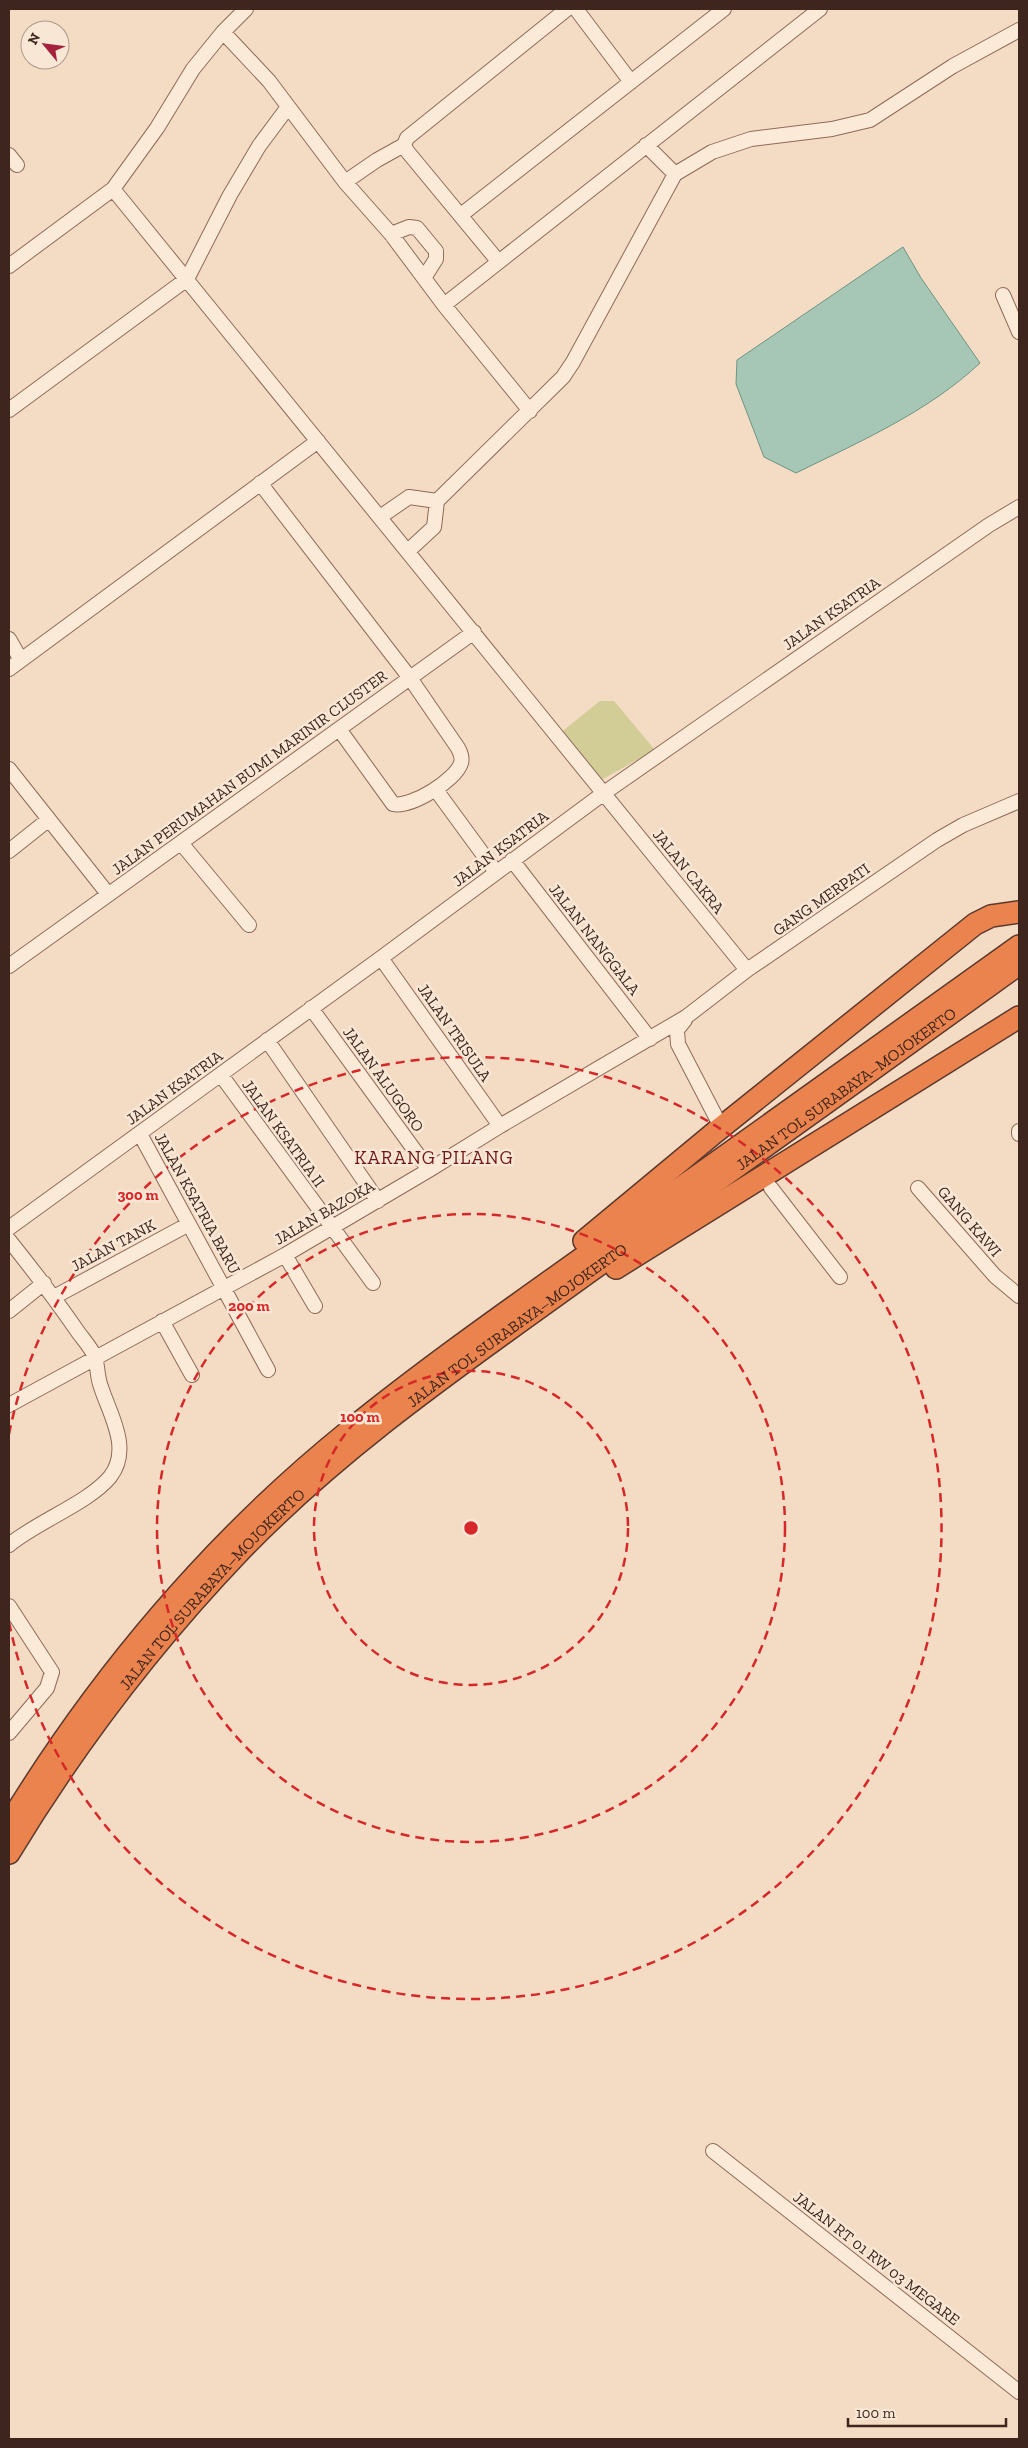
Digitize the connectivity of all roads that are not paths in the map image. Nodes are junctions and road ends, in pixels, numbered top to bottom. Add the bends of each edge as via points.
1 (246, 9) edge
2 (567, 9) edge
3 (576, 9) edge
4 (724, 9) edge
5 (820, 9) edge
6 (1019, 30) edge
7 (223, 32) junction
8 (631, 82) junction
9 (288, 107) junction
10 (646, 144) junction
11 (404, 145) junction
12 (675, 174) junction
13 (345, 182) junction
14 (113, 189) junction
15 (461, 215) junction
16 (391, 234) junction
17 (498, 261) junction
18 (9, 266) edge
19 (424, 278) junction
20 (187, 279) junction
21 (1003, 296) dead end
22 (444, 305) junction
23 (1019, 332) edge
24 (9, 410) edge
25 (530, 411) junction
26 (318, 441) junction
27 (260, 483) junction
28 (437, 501) junction
29 (1018, 510) edge
30 (380, 517) junction
31 (408, 551) junction
32 (474, 632) junction
33 (9, 639) edge
34 (22, 660) junction
35 (9, 670) edge
36 (410, 678) junction
37 (339, 729) junction
38 (9, 769) edge
39 (436, 790) junction
40 (604, 793) junction
41 (1019, 801) edge
42 (48, 820) junction
43 (180, 843) junction
44 (9, 851) edge
45 (512, 860) junction
46 (496, 872) junction
47 (108, 894) junction
48 (1019, 912) edge
49 (249, 925) dead end
50 (1019, 946) edge
51 (381, 958) junction
52 (1019, 964) edge
53 (9, 966) edge
54 (748, 970) junction
55 (311, 1008) junction
56 (686, 1017) junction
57 (1019, 1017) edge
58 (650, 1039) junction
59 (267, 1040) junction
60 (221, 1075) junction
61 (718, 1121) dead end
62 (500, 1126) junction
63 (140, 1134) junction
64 (430, 1170) junction
65 (771, 1188) dead end
66 (918, 1188) dead end
67 (378, 1201) junction
68 (189, 1224) junction
69 (9, 1228) edge
70 (331, 1228) junction
71 (9, 1240) edge
72 (285, 1255) junction
73 (840, 1277) dead end
74 (44, 1283) junction
75 (373, 1283) dead end
76 (226, 1289) junction
77 (1019, 1296) edge
78 (54, 1297) junction
79 (315, 1306) dead end
80 (9, 1311) edge
81 (521, 1321) junction
82 (162, 1322) junction
83 (484, 1329) junction
84 (95, 1357) junction
85 (268, 1370) dead end
86 (192, 1375) dead end
87 (9, 1405) edge
88 (9, 1545) edge
89 (9, 1606) edge
90 (9, 1732) edge
91 (9, 1824) edge
92 (9, 1854) edge
93 (714, 2151) dead end
94 (1019, 2392) edge

1 - 7 street
2 - 11 street via 407,138
3 - 8 street
4 - 8 street
5 - 10 street
6 - 12 street via 953,66 870,120 832,129 750,139 712,152
7 - 9 street via 269,81
7 - 14 street via 193,69 157,128
8 - 15 street
9 - 13 street
9 - 20 street via 259,146 230,195
10 - 12 street
10 - 17 street
11 - 13 street
11 - 15 street
12 - 25 street via 573,362
13 - 16 street
14 - 18 street
14 - 20 street
15 - 17 street
16 - 19 street
16 - 19 street via 409,227 417,228 436,251 436,259
17 - 22 street
19 - 22 street
20 - 24 street
20 - 26 street
21 - 23 street
22 - 25 street
25 - 28 street
26 - 27 street
26 - 30 street
27 - 34 street
27 - 36 street, JALAN PERUMAHAN BUMI MARINIR CLUSTER
28 - 30 street via 409,497
28 - 31 street via 434,527
29 - 40 street, JALAN KSATRIA via 989,525
30 - 31 street
31 - 32 street
32 - 36 street, JALAN PERUMAHAN BUMI MARINIR CLUSTER
32 - 40 street
33 - 34 street
34 - 35 street
36 - 37 street, JALAN PERUMAHAN BUMI MARINIR CLUSTER
36 - 39 street via 462,756 461,764
37 - 39 street via 393,804 402,806
37 - 43 street, JALAN PERUMAHAN BUMI MARINIR CLUSTER
38 - 42 street, JALAN PERUMAHAN BUMI MARINIR CLUSTER
39 - 46 street
40 - 45 street, JALAN KSATRIA
40 - 54 street, JALAN CAKRA
41 - 54 street, GANG MERPATI via 970,821 937,840
42 - 44 street
42 - 47 street, JALAN PERUMAHAN BUMI MARINIR CLUSTER
43 - 47 street, JALAN PERUMAHAN BUMI MARINIR CLUSTER
43 - 49 street
45 - 46 street, JALAN KSATRIA
45 - 58 street, JALAN NANGGALA
46 - 51 street, JALAN KSATRIA
47 - 53 street, JALAN PERUMAHAN BUMI MARINIR CLUSTER
48 - 83 highway via 991,916 975,924 713,1134
50 - 83 highway, JALAN TOL SURABAYA–MOJOKERTO
51 - 55 street, JALAN KSATRIA
51 - 62 street, JALAN TRISULA
52 - 81 highway, JALAN TOL SURABAYA–MOJOKERTO
54 - 56 street, GANG MERPATI
55 - 59 street, JALAN KSATRIA
55 - 64 street, JALAN ALUGORO
56 - 58 street, GANG MERPATI
56 - 61 street via 677,1030 678,1044
57 - 81 highway via 632,1260
58 - 62 street, JALAN BAZOKA
59 - 60 street, JALAN KSATRIA
59 - 67 street
60 - 63 street, JALAN KSATRIA
60 - 70 street, JALAN KSATRIA II
62 - 64 street, JALAN BAZOKA
63 - 68 street, JALAN KSATRIA BARU
63 - 69 street, JALAN KSATRIA
64 - 67 street, JALAN BAZOKA
65 - 73 street
66 - 77 street, GANG KAWI via 995,1276
67 - 70 street, JALAN BAZOKA
68 - 76 street, JALAN KSATRIA BARU
68 - 78 street, JALAN TANK
70 - 72 street, JALAN BAZOKA
70 - 75 street, JALAN KSATRIA II
71 - 74 street
72 - 76 street, JALAN BAZOKA
72 - 79 street
74 - 78 street
74 - 80 street
76 - 82 street, JALAN BAZOKA
76 - 85 street, JALAN KSATRIA BARU
78 - 84 street
81 - 92 highway, JALAN TOL SURABAYA–MOJOKERTO via 320,1475 242,1549 114,1696 37,1806
82 - 84 street, JALAN BAZOKA
82 - 86 street
83 - 91 highway, JALAN TOL SURABAYA–MOJOKERTO via 347,1432 266,1504 211,1559 170,1603 101,1688
84 - 87 street, JALAN BAZOKA
84 - 88 street via 101,1388 118,1436 120,1454 117,1467 91,1493
89 - 90 street via 52,1672 48,1688
93 - 94 street, JALAN RT 01 RW 03 MEGARE

